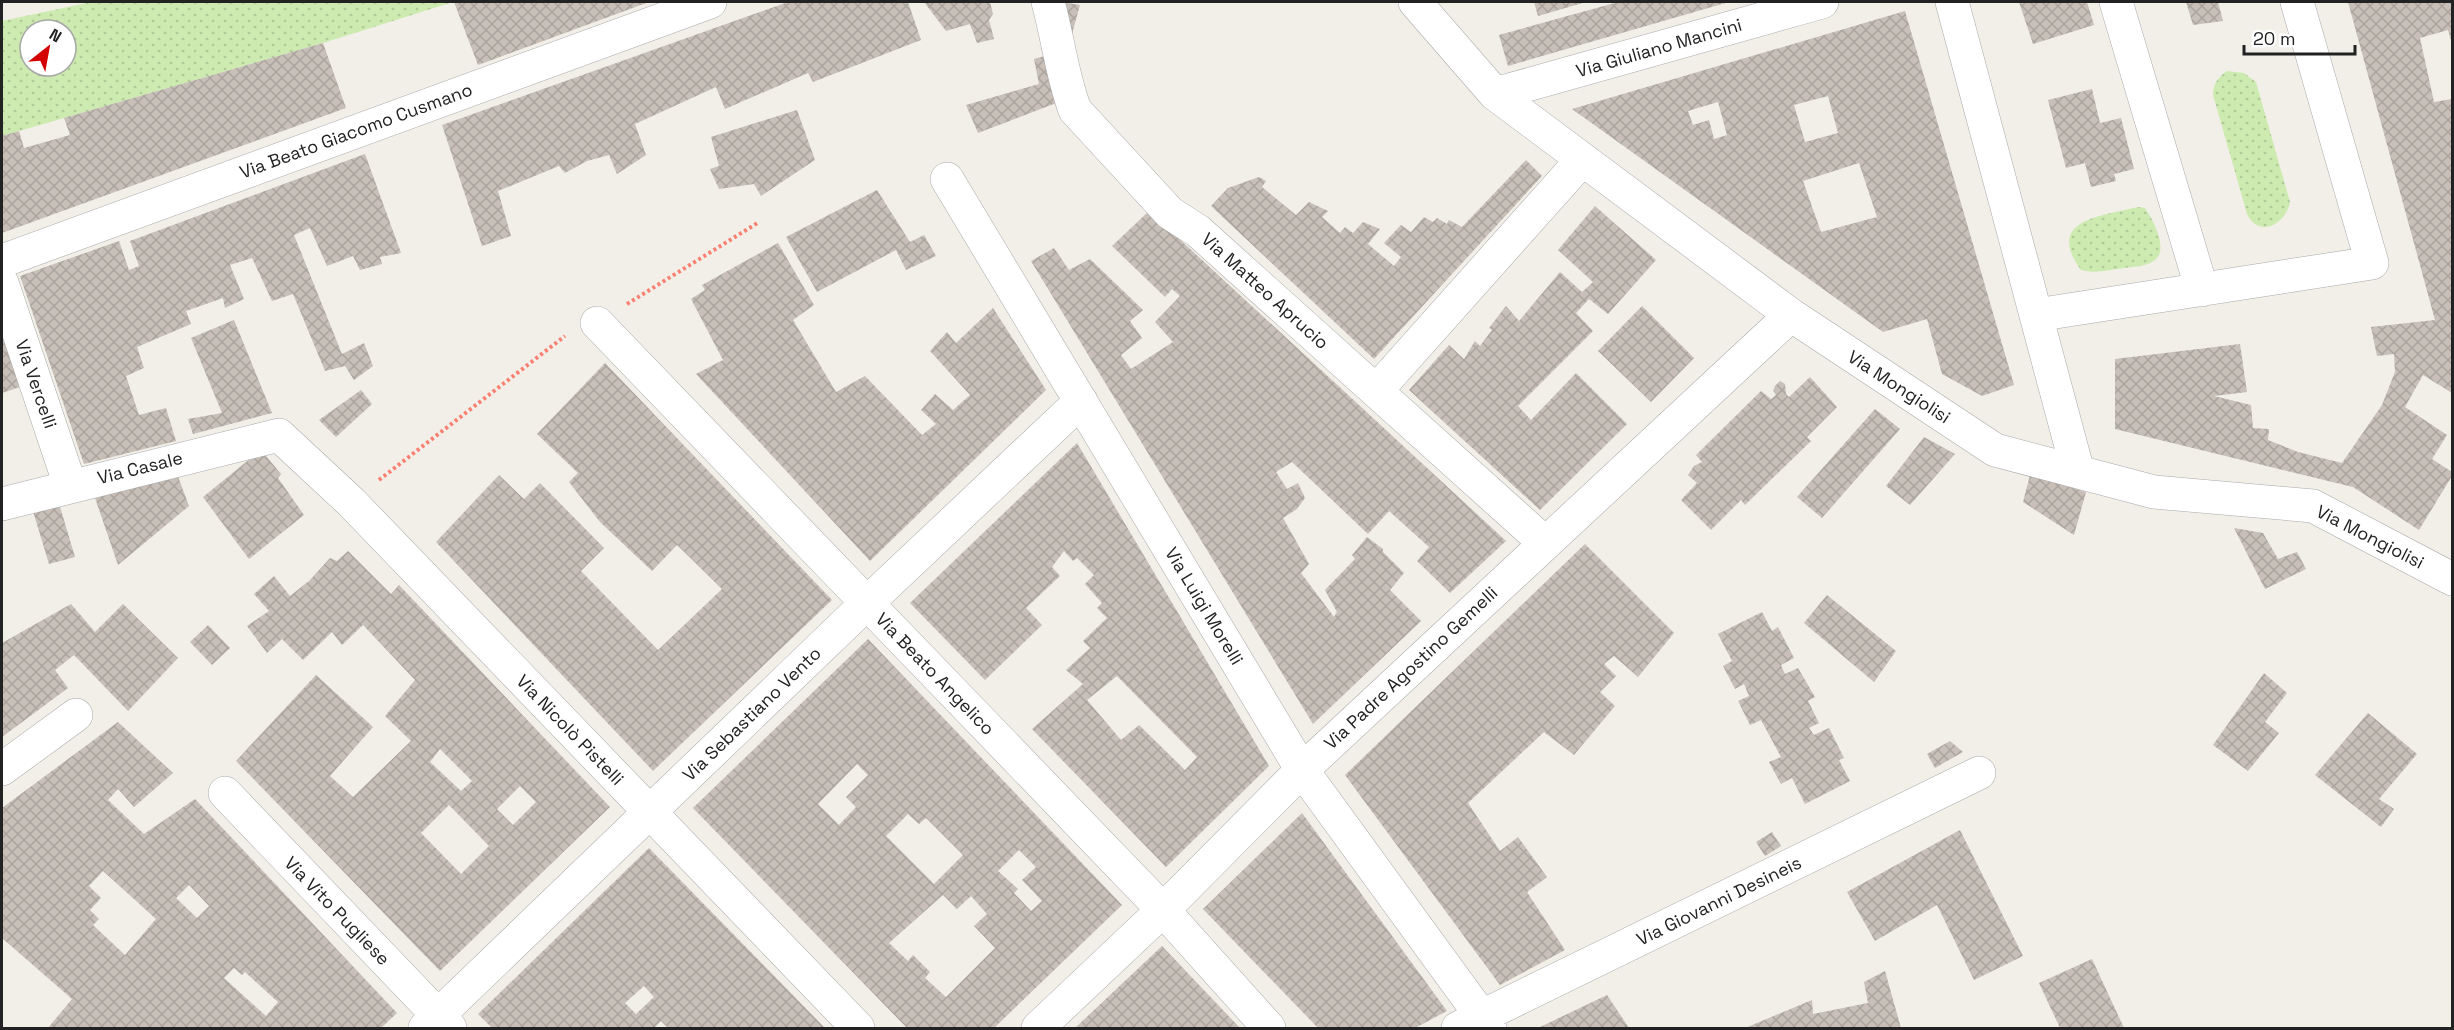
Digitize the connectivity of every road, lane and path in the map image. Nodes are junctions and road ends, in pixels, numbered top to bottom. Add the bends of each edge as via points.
1 (710, 2) edge
2 (1048, 2) edge
3 (1822, 2) edge
4 (1952, 2) edge
5 (2116, 2) edge
6 (2297, 2) edge
7 (1425, 8) edge
8 (1495, 94) junction
9 (1582, 160) junction
10 (947, 179) dead end
11 (759, 222) dead end
12 (2, 261) edge
13 (2, 283) edge
14 (2202, 290) junction
15 (1791, 315) junction
16 (2036, 315) junction
17 (597, 323) junction
18 (1376, 391) junction
19 (1081, 401) junction
20 (279, 435) joint
21 (2078, 472) junction
22 (70, 485) junction
23 (351, 502) junction
24 (2, 504) edge
25 (1545, 543) junction
26 (2452, 579) edge
27 (867, 603) junction
28 (76, 715) dead end
29 (2, 769) edge
30 (1302, 770) junction
31 (1979, 773) dead end
32 (225, 793) dead end
33 (650, 813) junction
34 (1163, 910) junction
35 (437, 1024) edge
36 (1477, 1025) edge
37 (858, 1029) edge
38 (1038, 1029) edge
39 (1269, 1029) edge

1 - 12 street, Via Beato Giacomo Cusmano
2 - 18 street, Via Matteo Aprucio via 1076,110 1170,213 1198,231
3 - 8 street, Via Giuliano Mancini
4 - 16 street
5 - 14 street
6 - 14 street via 2372,263
7 - 8 street, Via Mongiolisi
8 - 9 street, Via Mongiolisi
9 - 15 street, Via Mongiolisi
9 - 18 street
10 - 19 street, Via Luigi Morelli
11 - 17 path
13 - 22 street, Via Vercelli
14 - 16 street
15 - 21 street, Via Mongiolisi via 1995,450
15 - 25 street, Via Padre Agostino Gemelli
16 - 21 street
17 - 23 path via 569,333
17 - 27 street, Via Beato Angelico
18 - 25 street, Via Matteo Aprucio
19 - 27 street, Via Sebastiano Vento
19 - 30 street, Via Luigi Morelli
20 - 22 street, Via Casale
20 - 23 street, Via Nicolò Pistelli
21 - 26 street, Via Mongiolisi via 2154,492 2313,506
22 - 24 street, Via Casale
23 - 33 street, Via Nicolò Pistelli
25 - 30 street, Via Padre Agostino Gemelli
27 - 33 street, Via Sebastiano Vento
27 - 34 street, Via Beato Angelico
28 - 29 street
30 - 34 street, Via Padre Agostino Gemelli
30 - 36 street, Via Luigi Morelli
31 - 36 street, Via Giovanni Desineis
32 - 35 street, Via Vito Pugliese
33 - 35 street, Via Sebastiano Vento
33 - 37 street, Via Nicolò Pistelli
34 - 38 street, Via Padre Agostino Gemelli
34 - 39 street, Via Beato Angelico

